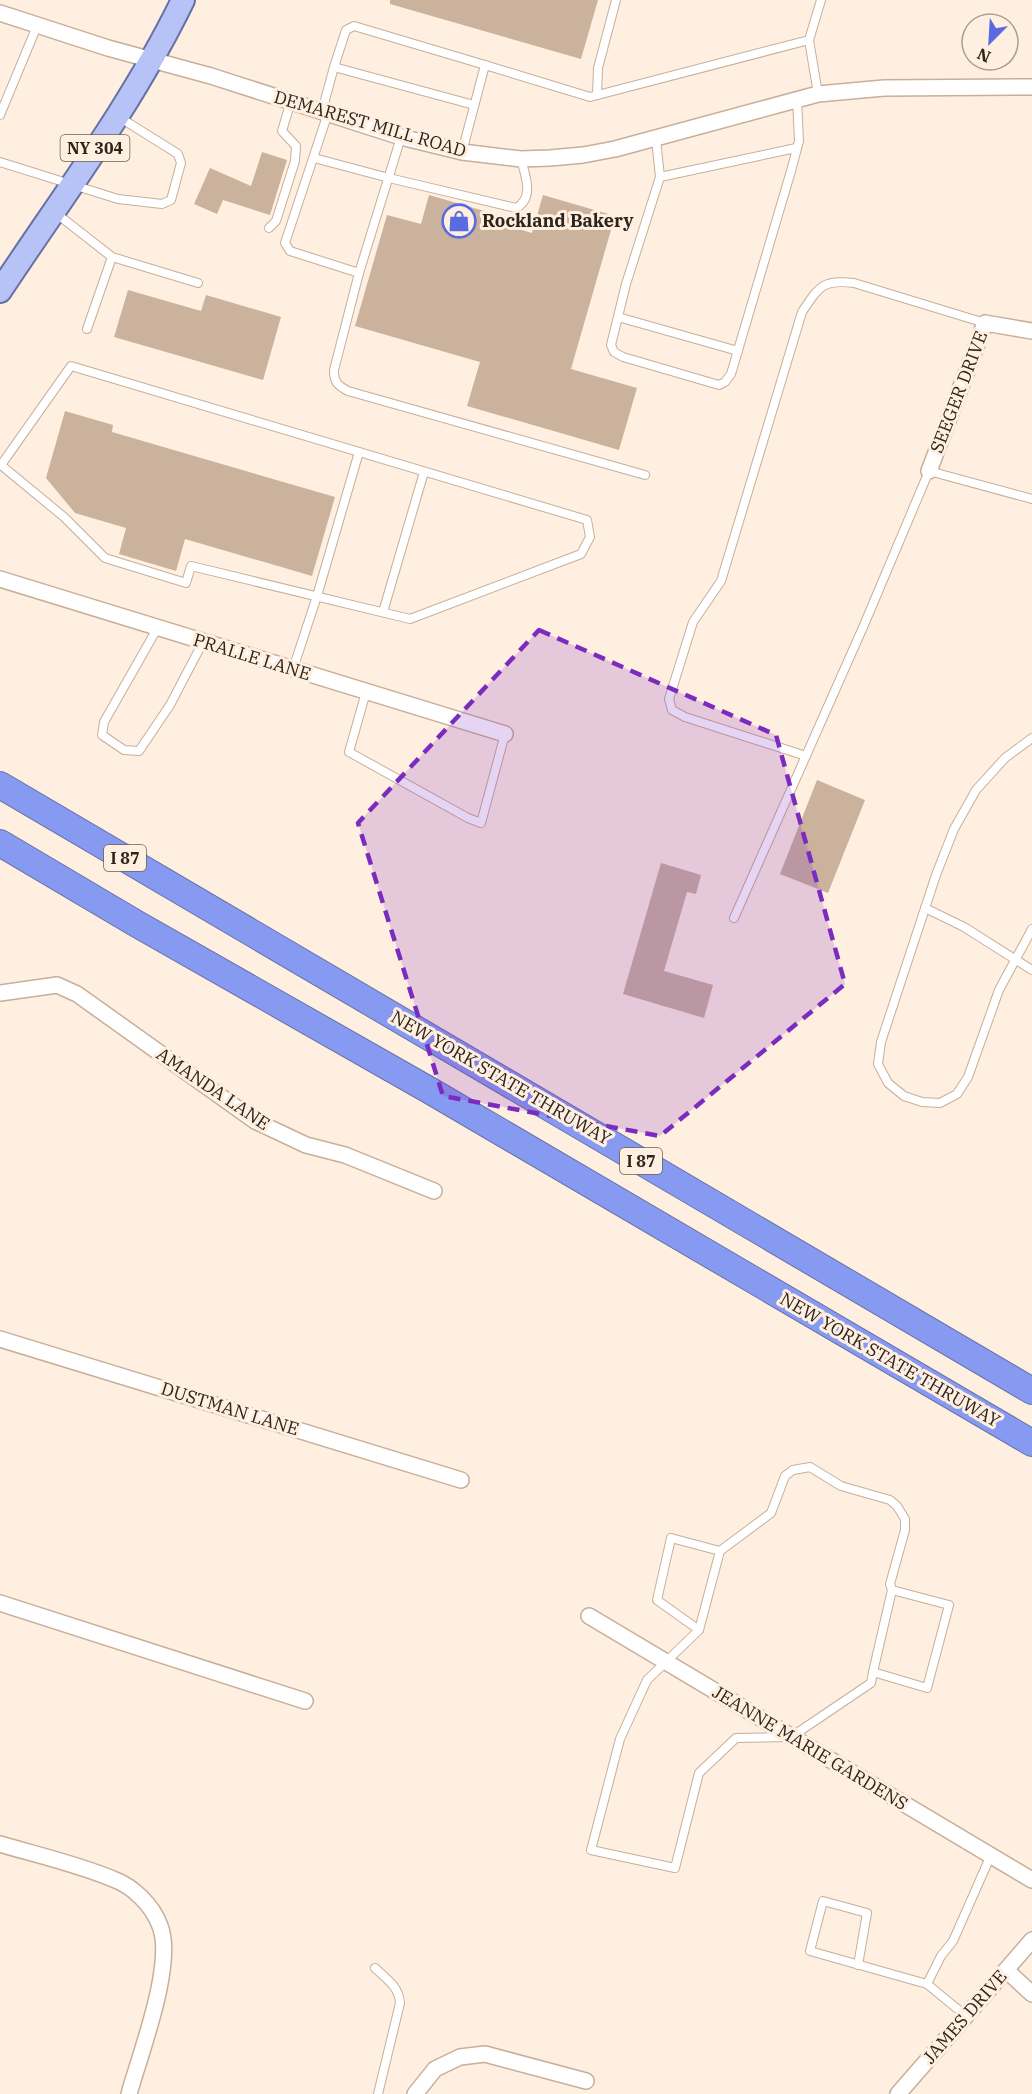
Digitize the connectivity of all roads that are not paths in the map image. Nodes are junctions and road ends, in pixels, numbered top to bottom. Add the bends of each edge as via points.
1 (183, 0) edge
2 (616, 0) edge
3 (821, 0) edge
4 (0, 13) edge
5 (38, 26) junction
6 (809, 40) junction
7 (152, 60) junction
8 (485, 64) junction
9 (334, 67) junction
10 (1032, 87) edge
11 (818, 94) junction
12 (597, 95) junction
13 (797, 99) junction
14 (291, 102) junction
15 (474, 105) junction
16 (325, 112) junction
17 (0, 115) edge
18 (117, 115) junction
19 (400, 136) junction
20 (656, 139) junction
21 (796, 148) junction
22 (462, 152) junction
23 (314, 158) junction
24 (521, 159) junction
25 (0, 162) edge
26 (660, 177) junction
27 (388, 178) junction
28 (70, 185) junction
29 (53, 211) junction
30 (269, 228) dead end
31 (112, 256) junction
32 (359, 273) junction
33 (198, 283) dead end
34 (0, 291) edge
35 (618, 317) junction
36 (985, 323) junction
37 (87, 329) dead end
38 (1032, 331) edge
39 (738, 351) junction
40 (359, 453) junction
41 (0, 464) edge
42 (929, 471) junction
43 (424, 472) junction
44 (645, 475) dead end
45 (1032, 499) edge
46 (0, 579) edge
47 (317, 596) junction
48 (383, 612) junction
49 (158, 627) junction
50 (203, 642) junction
51 (293, 669) junction
52 (366, 692) junction
53 (505, 734) joint
54 (1032, 738) edge
55 (806, 756) junction
56 (0, 784) edge
57 (0, 843) edge
58 (925, 908) junction
59 (734, 918) dead end
60 (1032, 929) edge
61 (1015, 960) junction
62 (1032, 970) edge
63 (0, 993) edge
64 (434, 1191) dead end
65 (0, 1339) edge
66 (1032, 1391) edge
67 (1032, 1443) edge
68 (461, 1480) dead end
69 (720, 1551) junction
70 (892, 1590) junction
71 (0, 1603) edge
72 (589, 1616) dead end
73 (699, 1630) junction
74 (667, 1662) junction
75 (873, 1672) junction
76 (305, 1701) dead end
77 (790, 1737) junction
78 (0, 1844) edge
79 (991, 1855) junction
80 (1032, 1880) edge
81 (1032, 1940) edge
82 (858, 1965) junction
83 (375, 1968) dead end
84 (1006, 1970) junction
85 (927, 1984) junction
86 (1032, 1994) edge
87 (966, 2016) junction
88 (586, 2081) dead end
89 (129, 2094) edge
90 (378, 2094) edge
91 (415, 2094) edge
92 (898, 2094) edge

1 - 7 main road, NY 304
2 - 12 lane via 597,68
3 - 6 lane
4 - 5 street, DEMAREST MILL ROAD
5 - 7 street, DEMAREST MILL ROAD
5 - 17 lane
6 - 11 lane
6 - 12 lane
7 - 14 street, DEMAREST MILL ROAD
7 - 18 main road, NY 304
8 - 9 lane via 354,26 346,30
8 - 12 lane via 590,97
8 - 15 lane
9 - 15 lane
9 - 16 lane
10 - 11 street, DEMAREST MILL ROAD via 884,88
11 - 13 street, DEMAREST MILL ROAD
13 - 20 street, DEMAREST MILL ROAD
13 - 21 lane
14 - 16 street, DEMAREST MILL ROAD
14 - 30 lane via 282,131 296,146 296,161 276,221
15 - 22 lane
16 - 19 street, DEMAREST MILL ROAD
16 - 23 lane
18 - 28 main road, NY 304
18 - 28 lane via 178,154 182,163 171,200 162,204 118,199
19 - 22 street, DEMAREST MILL ROAD
19 - 27 lane
20 - 24 street, DEMAREST MILL ROAD via 583,155
20 - 26 lane
21 - 26 lane
21 - 39 lane
22 - 24 street, DEMAREST MILL ROAD
23 - 27 lane
23 - 32 lane via 285,243 290,251
24 - 27 lane via 527,197 516,208
25 - 28 lane
26 - 35 lane
27 - 32 lane
28 - 29 main road, NY 304
29 - 31 lane
29 - 34 main road, NY 304
31 - 33 lane
31 - 37 lane
32 - 44 lane via 334,370 339,386
35 - 39 lane
35 - 39 lane via 611,345 614,352 719,385 731,374
36 - 38 street, SEEGER DRIVE
36 - 42 street, SEEGER DRIVE
36 - 55 lane via 854,283 835,281 818,289 802,312 721,582 693,622 669,699 672,710 685,717
40 - 41 lane via 71,366
40 - 43 lane
40 - 47 lane
41 - 47 lane via 64,517 105,558 186,583 191,566
42 - 45 lane
42 - 55 lane
43 - 48 lane
43 - 48 lane via 586,520 590,537 581,554 410,619
46 - 49 street, PRALLE LANE
47 - 48 lane
47 - 51 lane
49 - 50 street, PRALLE LANE
49 - 50 lane via 105,722 102,735 124,750 139,751 170,705
50 - 51 street, PRALLE LANE
51 - 52 street, PRALLE LANE
52 - 53 street, PRALLE LANE
52 - 53 lane via 350,752 482,823
54 - 58 lane via 1005,758 976,790 954,829
55 - 59 lane
56 - 66 highway, NEW YORK STATE THRUWAY / I 87
57 - 67 highway, NEW YORK STATE THRUWAY / I 87
58 - 61 lane via 964,927
58 - 61 lane via 881,1042 878,1064 888,1083 904,1096 940,1103 957,1094 968,1077 999,990
60 - 61 lane
61 - 62 lane
63 - 64 street, AMANDA LANE via 57,985 77,994 255,1121
65 - 68 street, DUSTMAN LANE
69 - 70 lane via 771,1513 785,1476 810,1467 841,1486 890,1500 903,1512 905,1530 890,1584
69 - 73 lane
69 - 73 lane via 671,1538 657,1600
70 - 75 lane
70 - 75 lane via 949,1605 927,1688
71 - 76 street
72 - 74 street, JEANNE MARIE GARDENS
73 - 74 lane
74 - 77 street, JEANNE MARIE GARDENS
74 - 77 lane via 647,1680 620,1739 591,1850 675,1868 699,1773 736,1738
75 - 77 lane via 871,1683
77 - 79 street, JEANNE MARIE GARDENS
78 - 89 street via 115,1879 142,1897 161,1926 164,1955 159,1991
79 - 80 street, JEANNE MARIE GARDENS
79 - 85 lane via 953,1941
81 - 84 street, JAMES DRIVE
82 - 82 lane via 810,1951 823,1900 867,1913
82 - 85 lane
83 - 90 lane via 396,1988 400,2003
84 - 86 street
84 - 87 street, JAMES DRIVE
85 - 87 lane
87 - 92 street, JAMES DRIVE
88 - 91 street via 484,2054 460,2057 435,2068

